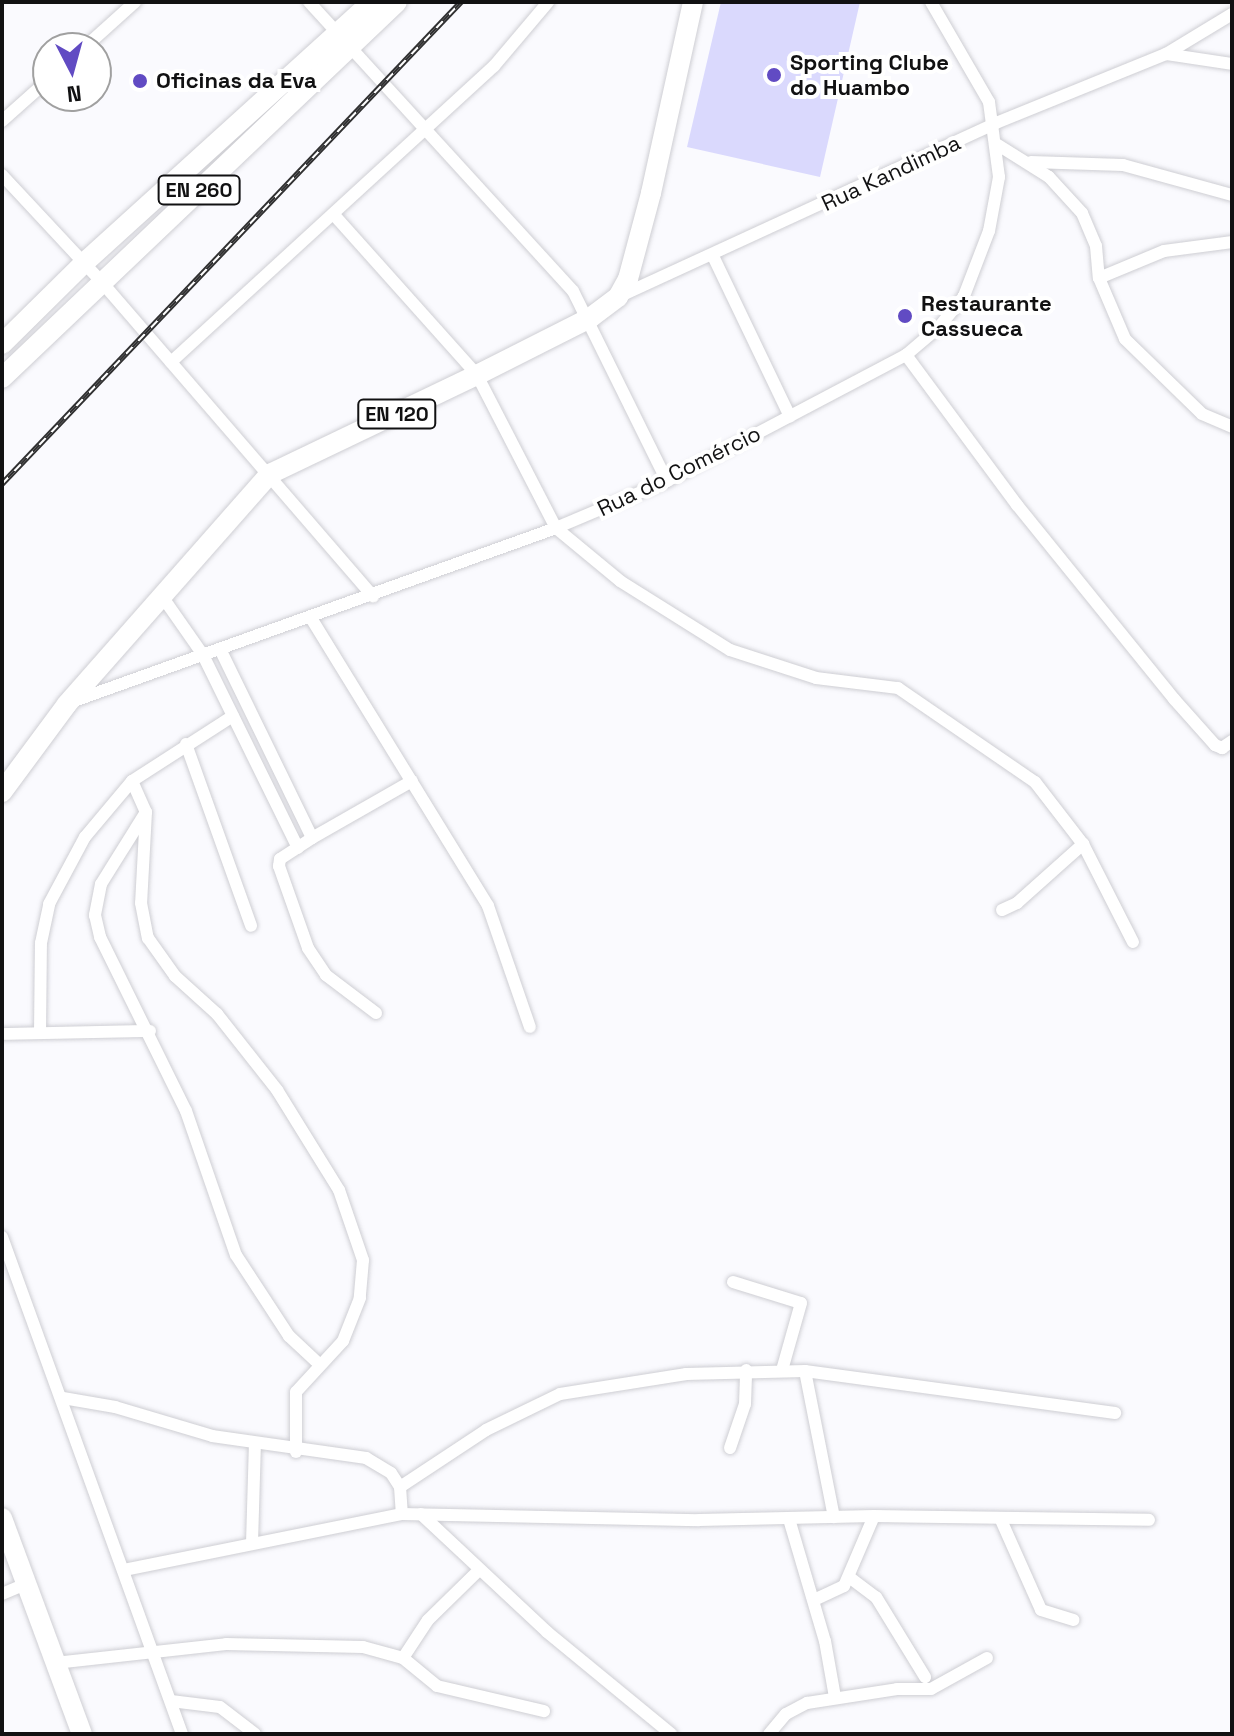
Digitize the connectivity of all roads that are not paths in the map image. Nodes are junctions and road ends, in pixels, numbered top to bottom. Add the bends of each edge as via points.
1 (135, 2) edge
2 (309, 2) edge
3 (372, 2) edge
4 (397, 2) edge
5 (548, 2) edge
6 (693, 2) edge
7 (931, 2) edge
8 (1232, 14) edge
9 (102, 32) edge
10 (338, 33) junction
11 (353, 48) junction
12 (1166, 54) junction
13 (1230, 68) edge
14 (32, 94) edge
15 (2, 121) edge
16 (996, 123) junction
17 (429, 128) junction
18 (998, 145) junction
19 (207, 154) junction
20 (1031, 162) junction
21 (223, 169) junction
22 (2, 175) edge
23 (1232, 195) edge
24 (335, 216) junction
25 (1232, 242) edge
26 (713, 256) junction
27 (84, 263) junction
28 (1099, 278) junction
29 (100, 280) junction
30 (618, 297) junction
31 (590, 318) junction
32 (2, 344) edge
33 (906, 355) junction
34 (171, 362) junction
35 (477, 375) junction
36 (2, 378) edge
37 (790, 417) junction
38 (1232, 427) edge
39 (270, 474) junction
40 (667, 481) junction
41 (556, 528) junction
42 (373, 596) junction
43 (164, 599) junction
44 (311, 618) junction
45 (220, 649) junction
46 (203, 655) junction
47 (67, 704) junction
48 (233, 716) junction
49 (1232, 741) edge
50 (186, 744) junction
51 (132, 781) junction
52 (412, 781) junction
53 (2, 792) edge
54 (146, 812) junction
55 (312, 838) junction
56 (1083, 844) junction
57 (298, 848) junction
58 (1002, 910) dead end
59 (251, 926) dead end
60 (1133, 942) dead end
61 (376, 1013) dead end
62 (530, 1027) dead end
63 (150, 1031) junction
64 (40, 1033) junction
65 (2, 1034) edge
66 (2, 1237) edge
67 (733, 1282) dead end
68 (320, 1365) junction
69 (746, 1370) junction
70 (782, 1370) junction
71 (805, 1371) junction
72 (63, 1398) junction
73 (1115, 1413) dead end
74 (255, 1444) junction
75 (730, 1448) dead end
76 (296, 1452) junction
77 (400, 1487) junction
78 (402, 1514) junction
79 (421, 1514) junction
80 (874, 1516) junction
81 (834, 1517) junction
82 (2, 1518) edge
83 (789, 1519) junction
84 (1001, 1520) junction
85 (1149, 1520) dead end
86 (252, 1543) junction
87 (124, 1570) junction
88 (478, 1571) junction
89 (849, 1577) junction
90 (25, 1584) junction
91 (2, 1594) edge
92 (814, 1600) junction
93 (1073, 1620) dead end
94 (154, 1651) junction
95 (403, 1658) junction
96 (987, 1658) dead end
97 (55, 1663) junction
98 (925, 1677) dead end
99 (835, 1697) junction
100 (171, 1701) junction
101 (544, 1711) dead end
102 (82, 1734) edge
103 (182, 1734) edge
104 (255, 1734) edge
105 (671, 1734) edge
106 (769, 1734) edge

1 - 9 street
2 - 10 street
3 - 10 main road, EN 260
4 - 11 main road, EN 260
5 - 17 street via 494,66
6 - 30 main road via 651,193 628,279
7 - 16 street, Rua do Comércio via 982,86
8 - 12 street, Rua Kandimba
10 - 11 street
10 - 19 main road, EN 260
11 - 17 street
11 - 21 main road, EN 260
12 - 13 street
12 - 16 street, Rua Kandimba
14 - 15 street
16 - 18 street, Rua do Comércio
16 - 26 street, Rua Kandimba
17 - 24 street
17 - 31 street via 573,291
18 - 20 street
18 - 33 street, Rua do Comércio via 996,204 979,265 951,314
19 - 21 main road
19 - 27 main road, EN 260
20 - 23 street via 1123,165
20 - 28 street via 1082,213 1096,246
21 - 29 main road, EN 260
22 - 27 street
24 - 34 street
24 - 35 street
25 - 28 street via 1164,251
26 - 30 street, Rua Kandimba
26 - 37 street
27 - 29 street
27 - 32 main road, EN 260
28 - 38 street via 1125,339 1202,414
29 - 34 street
29 - 36 main road, EN 260
30 - 31 main road, EN 120
31 - 35 main road, EN 120
31 - 40 street
33 - 37 street, Rua do Comércio
33 - 49 street via 1174,699 1215,745 1222,748
34 - 39 street
35 - 39 main road, EN 120
35 - 41 street
37 - 40 street, Rua do Comércio
39 - 42 street
39 - 43 main road, EN 120
40 - 41 street, Rua do Comércio
41 - 42 street, Rua do Comércio
41 - 56 street via 620,581 730,650 816,678 907,693 1035,782
42 - 44 street, Rua do Comércio
43 - 46 street
43 - 47 main road, EN 120
44 - 45 street, Rua do Comércio
44 - 52 street
45 - 46 street, Rua do Comércio
45 - 55 street
46 - 47 street, Rua do Comércio
46 - 48 street
47 - 53 main road, EN 120
48 - 50 street
48 - 57 street
50 - 51 street
50 - 59 street
51 - 54 street
51 - 64 street via 85,837 49,904 41,943
52 - 55 street
52 - 62 street via 488,906
54 - 63 street via 107,873 95,915 100,937
54 - 68 street via 141,903 148,938 175,976 217,1014 277,1090 335,1182 363,1260 360,1298 343,1341
55 - 57 street
56 - 58 street via 1017,903
56 - 60 street
57 - 61 street via 280,859 279,866 308,948 326,975
63 - 64 street
63 - 68 street via 186,1111 236,1255 289,1336
64 - 65 street
66 - 72 street
67 - 70 street via 801,1303
68 - 76 street via 296,1392
69 - 70 street
69 - 75 street via 745,1404
69 - 77 street via 560,1394 486,1430
70 - 71 street
71 - 73 street
71 - 81 street
72 - 74 street
72 - 87 street
74 - 76 street
74 - 86 street
76 - 77 street via 366,1458 391,1473
77 - 78 street
78 - 79 street
78 - 86 street
79 - 83 street
79 - 88 street
80 - 81 street
80 - 84 street
80 - 89 street
81 - 83 street
82 - 90 main road
83 - 92 street
84 - 85 street
84 - 93 street via 1041,1610
86 - 87 street
87 - 94 street
88 - 95 street via 428,1620
88 - 105 street
89 - 92 street via 837,1592
89 - 98 street via 876,1597
90 - 91 street
90 - 97 main road
92 - 99 street
94 - 95 street via 289,1643 363,1647
94 - 97 street
94 - 100 street
95 - 101 street via 437,1686
96 - 99 street via 931,1689
97 - 102 main road
99 - 106 street via 796,1708
100 - 103 street
100 - 104 street via 220,1707

